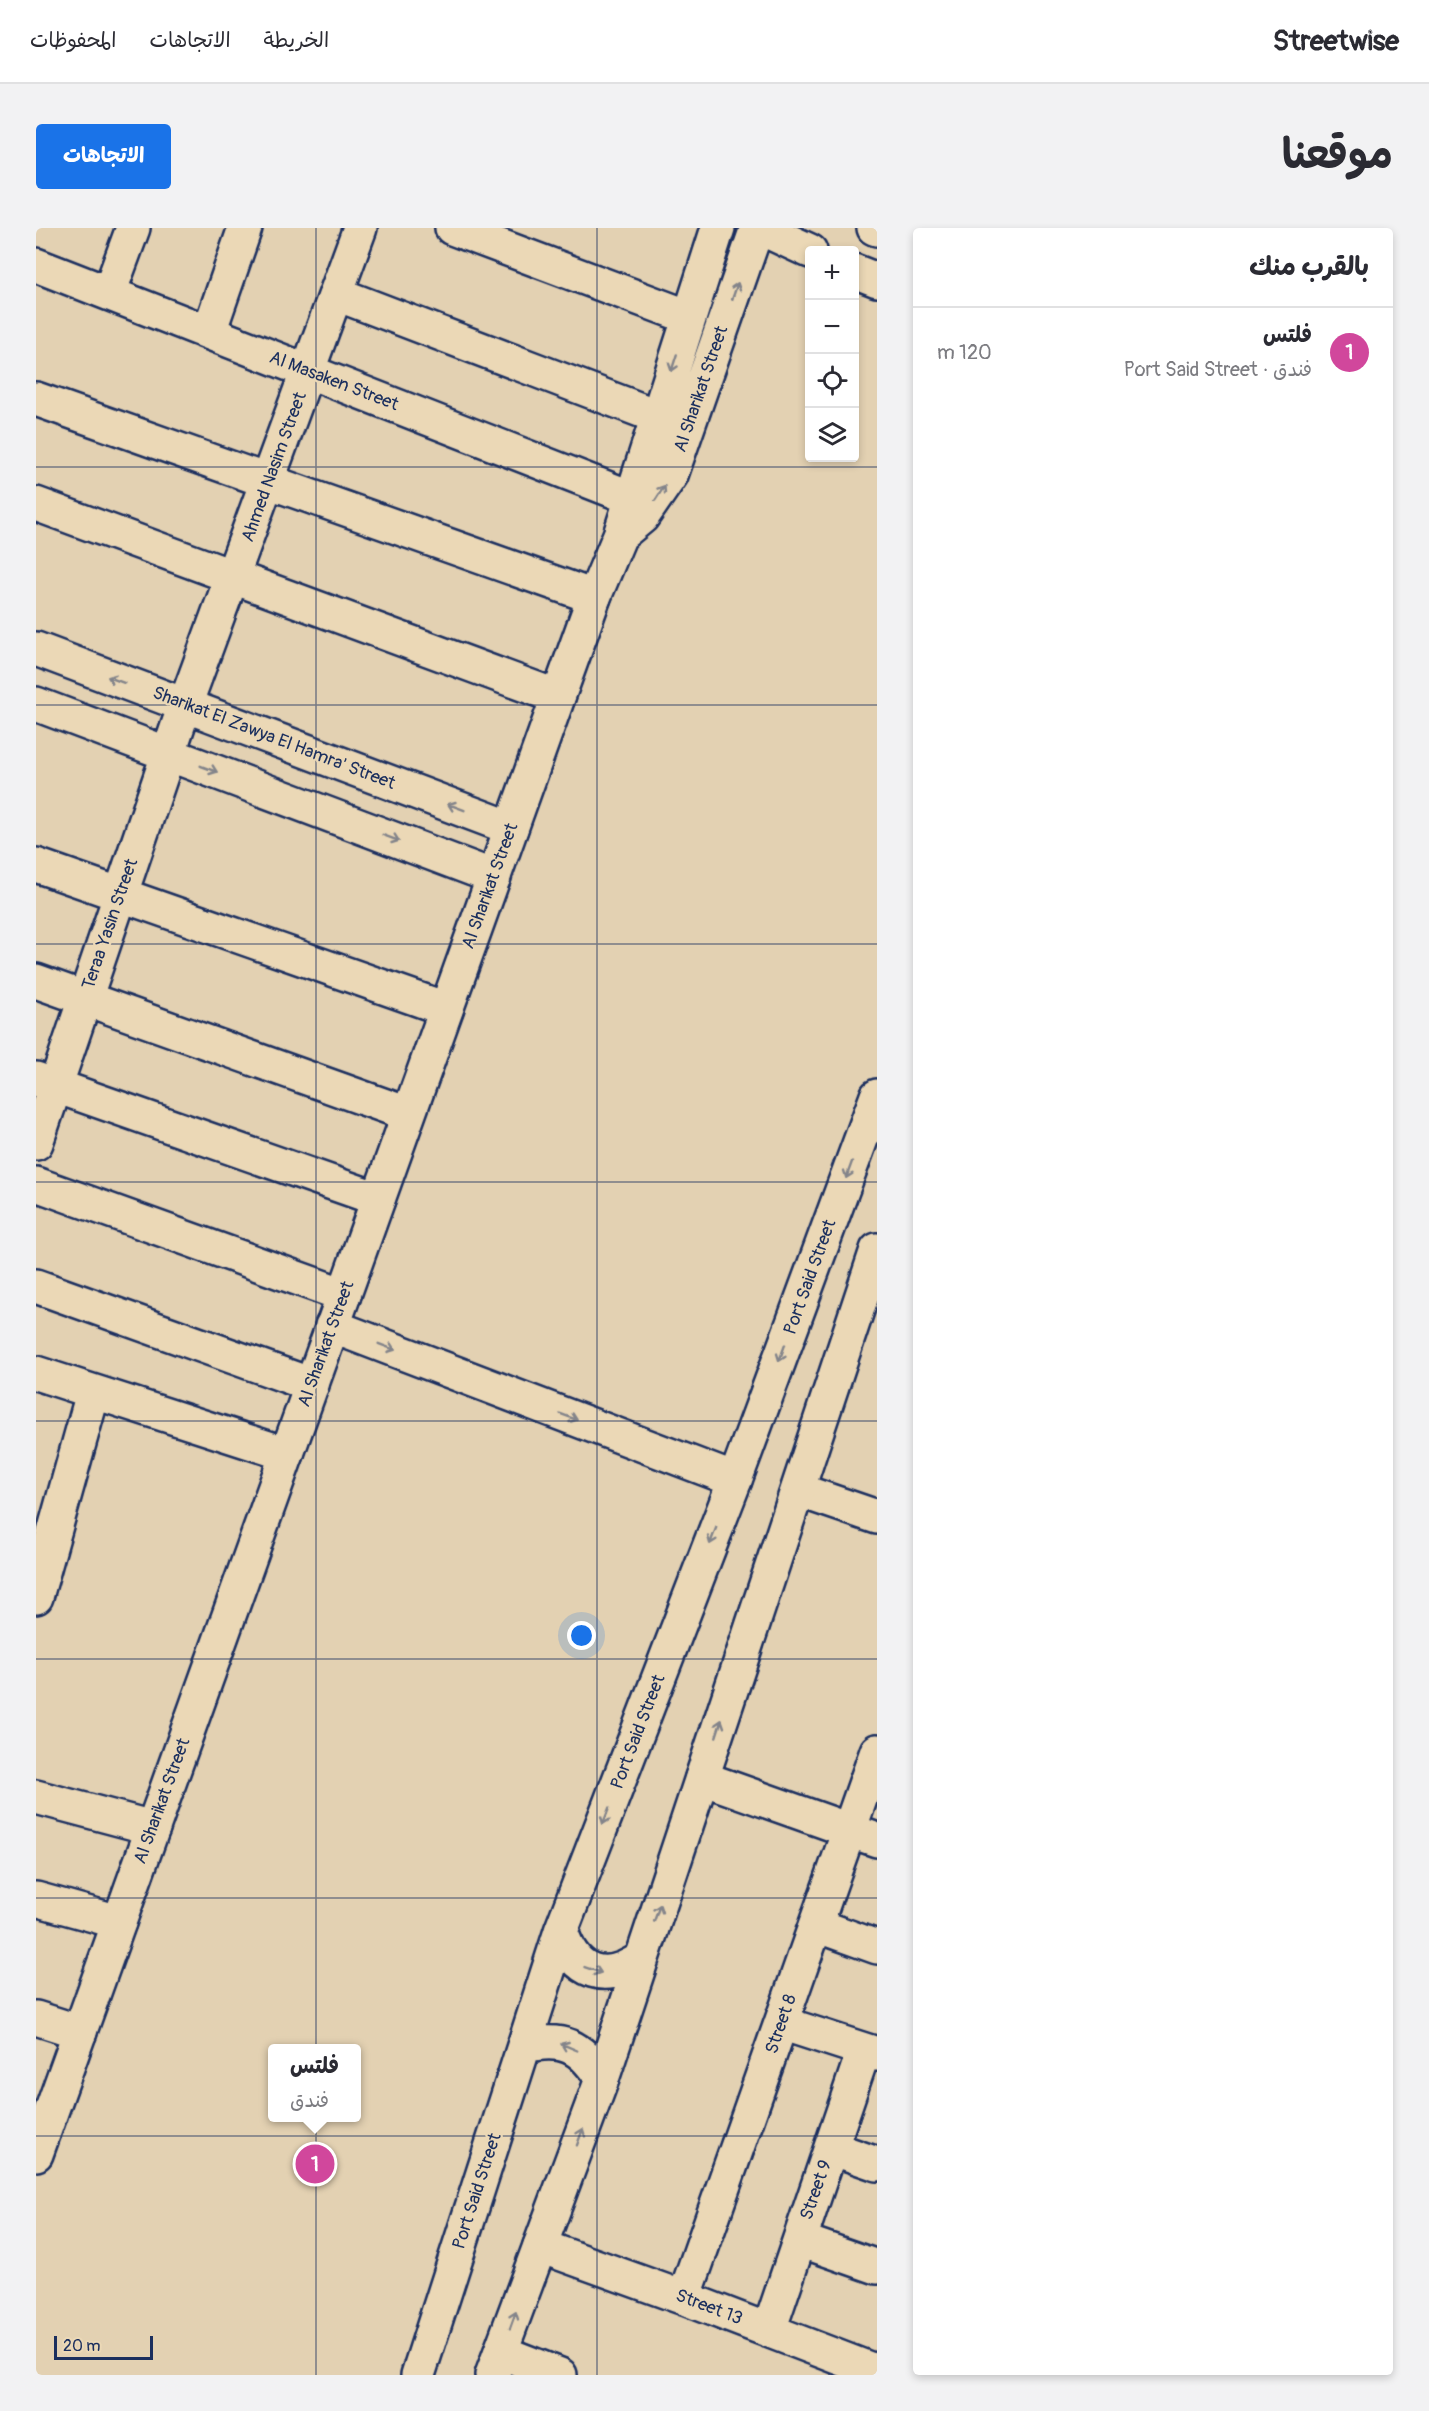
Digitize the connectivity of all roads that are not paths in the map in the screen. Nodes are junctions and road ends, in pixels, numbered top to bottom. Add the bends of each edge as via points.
1 (133, 228) edge
2 (245, 228) edge
3 (360, 228) edge
4 (452, 228) edge
5 (718, 228) edge
6 (759, 228) edge
7 (805, 249) edge
8 (36, 265) edge
9 (859, 273) edge
10 (877, 280) edge
11 (109, 293) junction
12 (337, 294) junction
13 (689, 317) junction
14 (209, 332) junction
15 (309, 370) junction
16 (36, 399) edge
17 (656, 416) junction
18 (268, 482) junction
19 (632, 498) junction
20 (36, 504) edge
21 (620, 535) junction
22 (233, 577) junction
23 (594, 597) junction
24 (36, 650) edge
25 (558, 697) junction
26 (36, 704) edge
27 (185, 705) junction
28 (168, 754) junction
29 (511, 828) junction
30 (36, 865) edge
31 (494, 877) junction
32 (120, 895) junction
33 (36, 981) edge
34 (85, 998) junction
35 (446, 1009) junction
36 (46, 1082) edge
37 (877, 1096) edge
38 (408, 1114) junction
39 (36, 1143) edge
40 (36, 1185) edge
41 (378, 1199) junction
42 (875, 1266) edge
43 (36, 1286) edge
44 (344, 1294) junction
45 (332, 1326) junction
46 (36, 1373) edge
47 (312, 1385) junction
48 (93, 1393) junction
49 (287, 1454) junction
50 (735, 1480) junction
51 (798, 1490) junction
52 (877, 1517) edge
53 (36, 1597) edge
54 (877, 1751) edge
55 (702, 1778) junction
56 (36, 1797) edge
57 (153, 1828) junction
58 (863, 1834) edge
59 (36, 1899) edge
60 (119, 1922) junction
61 (816, 1925) junction
62 (561, 1931) junction
63 (877, 1947) edge
64 (642, 1958) junction
65 (36, 2018) edge
66 (781, 2023) junction
67 (80, 2032) junction
68 (524, 2046) junction
69 (870, 2052) edge
70 (602, 2079) junction
71 (42, 2121) edge
72 (831, 2148) junction
73 (36, 2154) edge
74 (877, 2164) edge
75 (800, 2240) junction
76 (540, 2246) junction
77 (877, 2267) edge
78 (684, 2298) junction
79 (769, 2330) junction
80 (497, 2364) edge
81 (877, 2372) edge
82 (418, 2375) edge
83 (560, 2375) edge

1 - 11 street
2 - 14 street
3 - 12 street, Ahmed Nasim Street
4 - 13 street
5 - 13 street, Al Sharikat Street
6 - 7 street
21 -> 6 street, Al Sharikat Street via 642,518 671,475
8 - 11 street, Al Masaken Street
9 - 10 street
11 - 14 street, Al Masaken Street
12 - 15 street, Ahmed Nasim Street
12 - 17 street
13 -> 17 street, Al Sharikat Street
14 - 15 street, Al Masaken Street
15 - 18 street, Ahmed Nasim Street
15 - 19 street, Al Masaken Street
16 - 18 street
17 - 19 street, Al Sharikat Street
18 - 22 street, Ahmed Nasim Street
18 - 23 street
19 - 21 street, Al Sharikat Street
20 - 22 street
21 - 23 street, Al Sharikat Street
22 - 25 street
22 - 27 street, Ahmed Nasim Street
23 - 25 street, Al Sharikat Street
27 -> 24 street, Sharikat El Zawya El Hamra' Street
25 - 29 street, Al Sharikat Street
26 - 28 street
27 - 28 street, Teraa Yasin Street
29 -> 27 street, Sharikat El Zawya El Hamra' Street
28 -> 31 street
28 - 32 street, Teraa Yasin Street
29 - 31 street, Al Sharikat Street
30 - 32 street
31 - 35 street, Al Sharikat Street
32 - 34 street, Teraa Yasin Street
32 - 35 street
33 - 34 street
34 - 36 street, Teraa Yasin Street
34 - 38 street
35 - 38 street, Al Sharikat Street
36 - 39 street, Teraa Yasin Street
36 - 41 street
37 -> 50 street, Port Said Street
38 - 41 street, Al Sharikat Street
40 - 44 street
41 - 44 street, Al Sharikat Street
42 - 51 street
43 - 47 street
44 - 45 street, Al Sharikat Street
45 - 47 street, Al Sharikat Street
45 -> 50 street
46 - 48 street
47 - 49 street, Al Sharikat Street
48 - 49 street
48 - 53 street
49 - 57 street, Al Sharikat Street
50 -> 62 street, Port Said Street
51 - 52 street
55 -> 51 street
54 - 58 street, Street 8
55 - 58 street
64 -> 55 street
56 - 57 street
57 - 60 street, Al Sharikat Street
58 - 61 street, Street 8
59 - 60 street
60 - 67 street, Al Sharikat Street
61 - 63 street
61 - 66 street, Street 8
62 -> 64 street via 567,1950 582,1966 602,1973 624,1970
62 - 68 street, Port Said Street
64 - 70 street
65 - 67 street
66 - 69 street
66 - 78 street, Street 8
67 - 71 street, Al Sharikat Street
70 -> 68 street via 590,2059 570,2046 547,2041
68 - 82 street, Port Said Street
69 - 72 street, Street 9
76 -> 70 street
71 - 73 street, Al Sharikat Street
72 - 74 street
72 - 75 street, Street 9
75 - 77 street
75 - 79 street, Street 9
76 - 78 street, Street 13
80 -> 76 street
78 - 79 street, Street 13
79 - 81 street, Street 13
80 - 83 street

